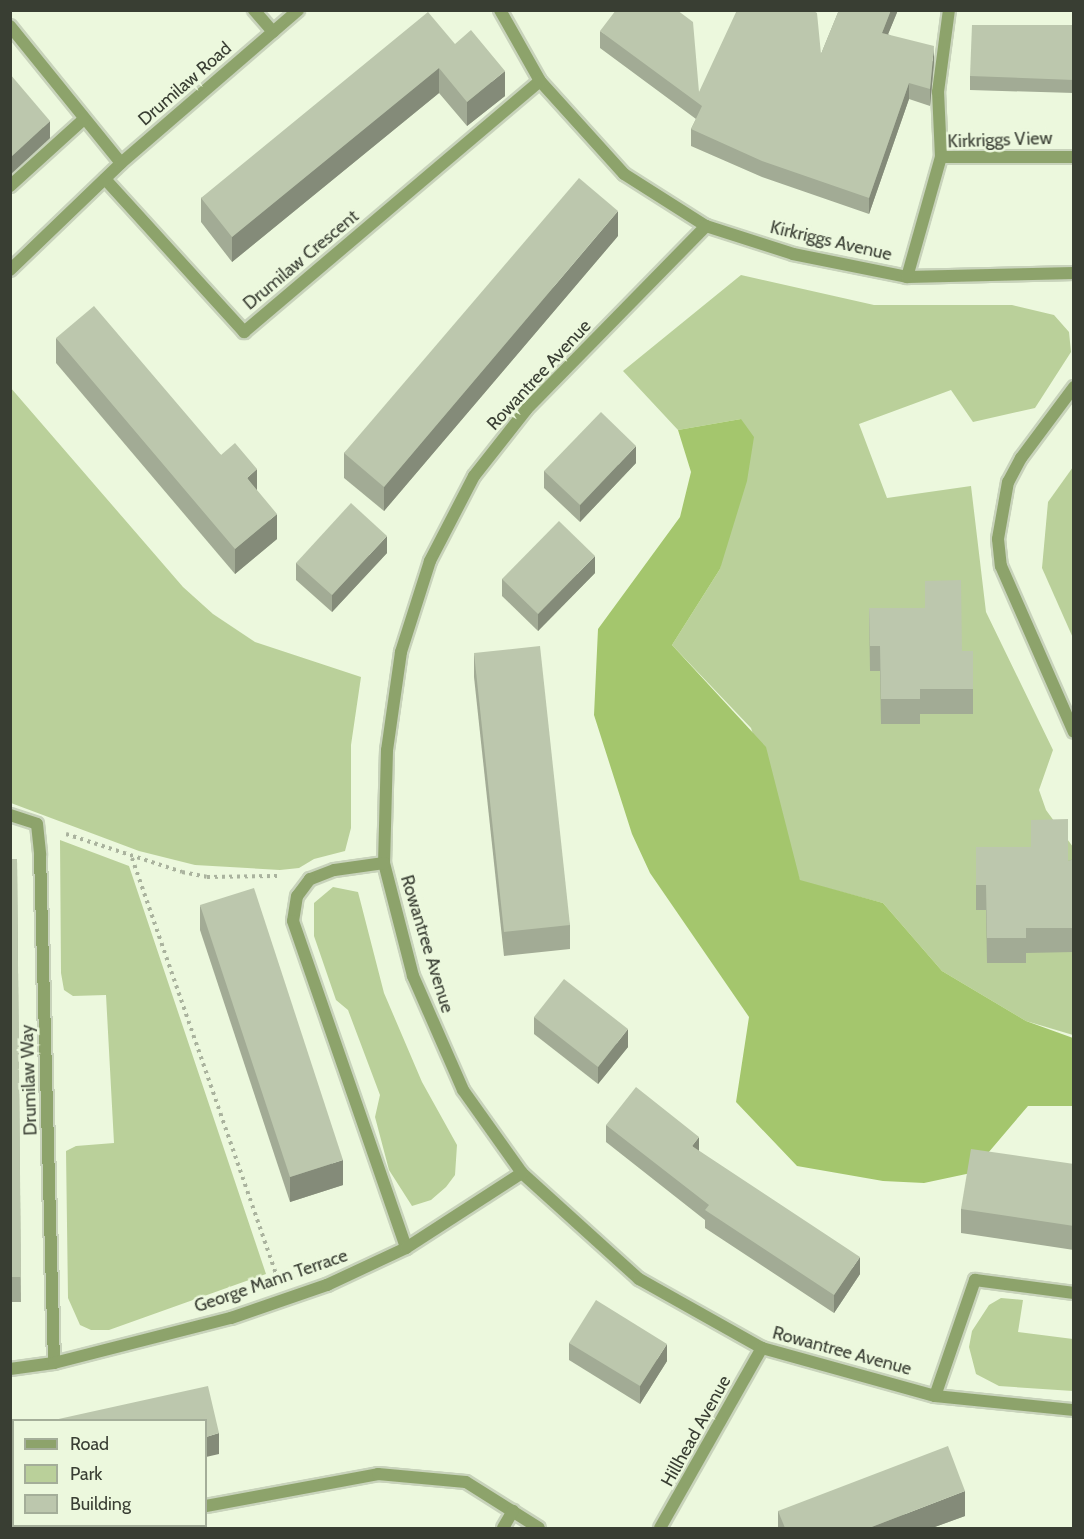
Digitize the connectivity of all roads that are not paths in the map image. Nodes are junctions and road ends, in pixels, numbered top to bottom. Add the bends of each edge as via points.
1 (254, 10) edge
2 (298, 10) edge
3 (500, 10) edge
4 (949, 10) edge
5 (10, 26) edge
6 (273, 32) junction
7 (540, 81) junction
8 (84, 119) junction
9 (941, 157) junction
10 (1074, 157) edge
11 (121, 163) junction
12 (105, 179) junction
13 (10, 186) edge
14 (706, 226) junction
15 (10, 270) edge
16 (1074, 273) edge
17 (907, 277) junction
18 (1074, 387) edge
19 (1074, 732) edge
20 (10, 814) edge
21 (384, 863) junction
22 (522, 1173) junction
23 (406, 1248) junction
24 (1074, 1293) edge
25 (762, 1348) junction
26 (54, 1363) junction
27 (10, 1369) edge
28 (935, 1396) junction
29 (1074, 1410) edge
30 (207, 1506) edge
31 (513, 1511) junction
32 (38, 1527) edge
33 (23, 1528) edge
34 (503, 1528) edge
35 (539, 1528) edge
36 (660, 1528) edge

1 - 6 street
2 - 6 street, Drumilaw Road
3 - 7 street, Kirkriggs Avenue
4 - 9 street via 938,92
5 - 8 street
6 - 11 street, Drumilaw Road
7 - 12 street, Drumilaw Crescent via 244,332
7 - 14 street, Kirkriggs Avenue via 624,174
8 - 11 street
8 - 13 street
9 - 10 street, Kirkriggs View
9 - 17 street, Kirkriggs View
11 - 12 street, Drumilaw Road
12 - 15 street, Drumilaw Road
14 - 17 street, Kirkriggs Avenue via 793,254
14 - 21 street, Rowantree Avenue via 526,410 474,476 430,561 399,662 387,750
16 - 17 street, Kirkriggs Avenue
18 - 19 street via 1021,458 1008,482 998,538 1001,566
20 - 26 street, Drumilaw Way via 37,824
21 - 22 street, Rowantree Avenue via 413,976 435,1033 463,1090
21 - 23 street via 334,870 310,879 297,896 293,921
22 - 23 street, George Mann Terrace
22 - 25 street, Rowantree Avenue via 639,1279
23 - 26 street, George Mann Terrace via 285,1300 231,1318
24 - 28 street via 975,1280
25 - 28 street, Rowantree Avenue
25 - 36 street, Hillhead Avenue
26 - 27 street, George Mann Terrace
28 - 29 street, Rowantree Avenue
30 - 31 street via 378,1474 466,1482
31 - 34 street
31 - 35 street
32 - 33 street

